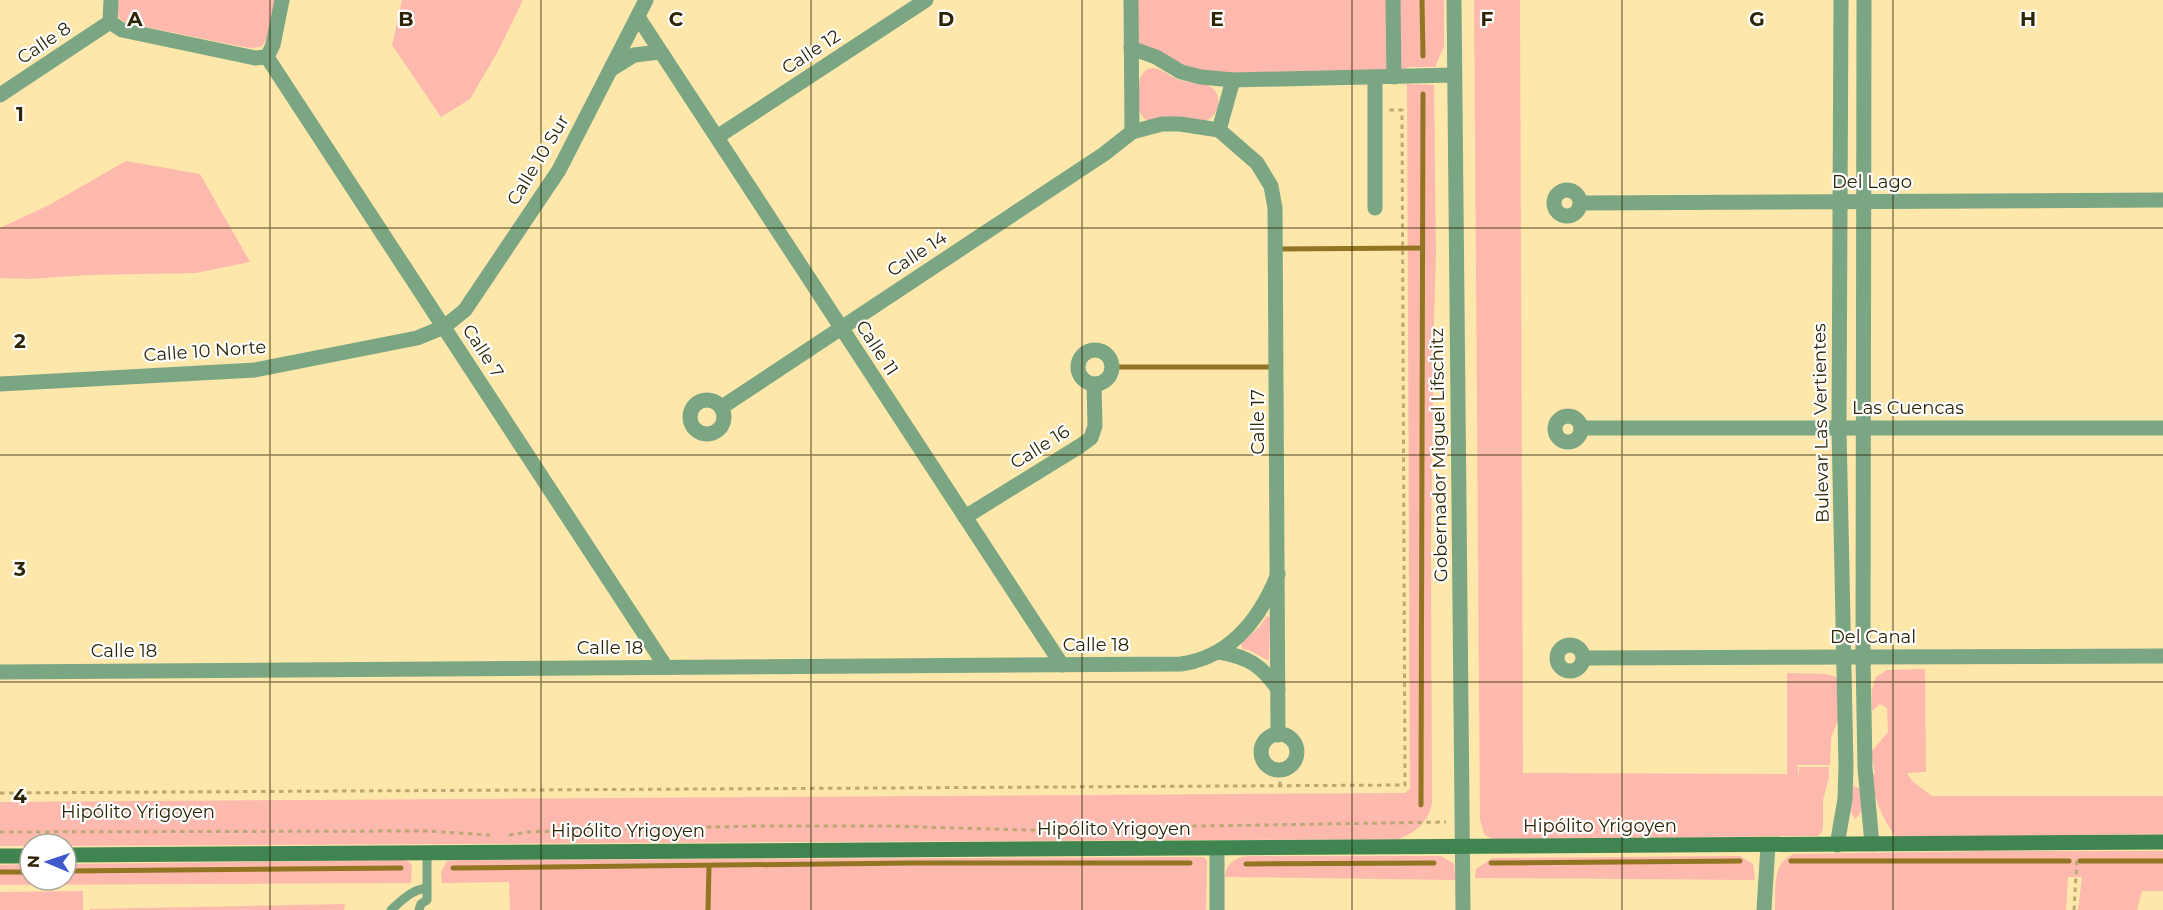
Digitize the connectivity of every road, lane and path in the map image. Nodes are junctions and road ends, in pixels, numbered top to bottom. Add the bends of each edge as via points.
1 (111, 0) edge
2 (282, 0) edge
3 (646, 0) edge
4 (926, 0) edge
5 (1131, 0) edge
6 (1394, 0) edge
7 (1454, 0) edge
8 (1841, 0) edge
9 (1864, 0) edge
10 (638, 17) junction
11 (110, 22) junction
12 (1131, 48) junction
13 (660, 52) junction
14 (267, 57) junction
15 (611, 70) junction
16 (1455, 75) junction
17 (1375, 77) junction
18 (1394, 77) junction
19 (1233, 80) junction
20 (0, 95) edge
21 (1219, 130) junction
22 (1132, 132) junction
23 (717, 137) junction
24 (2163, 200) edge
25 (1864, 201) junction
26 (1840, 202) junction
27 (1581, 203) dead end
28 (1375, 208) dead end
29 (444, 327) junction
30 (841, 327) junction
31 (0, 384) edge
32 (1094, 385) dead end
33 (722, 407) dead end
34 (1581, 428) dead end
35 (1839, 428) junction
36 (1863, 428) junction
37 (2163, 428) edge
38 (965, 517) junction
39 (1278, 574) junction
40 (1219, 652) junction
41 (2163, 656) edge
42 (1845, 657) junction
43 (1863, 657) junction
44 (1584, 658) dead end
45 (1062, 665) junction
46 (666, 668) junction
47 (0, 672) edge
48 (1278, 690) junction
49 (1278, 735) junction
50 (1280, 770) junction
51 (1280, 786) dead end
52 (1462, 821) junction
53 (0, 832) edge
54 (490, 835) dead end
55 (502, 836) dead end
56 (2163, 842) edge
57 (1872, 844) junction
58 (1768, 845) junction
59 (1837, 845) junction
60 (1463, 847) junction
61 (1217, 848) junction
62 (427, 852) junction
63 (78, 855) edge
64 (0, 856) edge
65 (18, 856) edge
66 (2076, 877) dead end
67 (427, 888) junction
68 (391, 910) edge
69 (419, 910) edge
70 (1217, 910) edge
71 (1463, 910) edge
72 (1764, 910) edge
73 (2074, 910) edge

1 - 11 street
2 - 14 street
3 - 10 street, Calle 10 Sur
4 - 23 street, Calle 12
5 - 12 street
6 - 18 street
7 - 16 street, Gobernador Miguel Lifschitz
8 - 26 street, Bulevar Las Vertientes
9 - 25 street
10 - 13 street, Calle 11
10 - 15 street, Calle 10 Sur
11 - 14 street via 122,30 255,58
11 - 20 street, Calle 8
12 - 19 street via 1181,72
12 - 22 street
13 - 15 street via 634,55
13 - 23 street, Calle 11
14 - 29 street, Calle 7
15 - 29 street, Calle 10 Sur via 558,170 465,310
16 - 18 street
16 - 52 street, Gobernador Miguel Lifschitz
17 - 18 street
17 - 19 street
17 - 28 street
19 - 21 street
21 - 22 street via 1162,124
21 - 39 street, Calle 17 via 1257,163 1271,186 1275,208
22 - 30 street, Calle 14
23 - 30 street, Calle 11
24 - 25 street, Del Lago
25 - 26 street, Del Lago
25 - 36 street
26 - 27 street, Del Lago
26 - 35 street, Bulevar Las Vertientes
29 - 31 street, Calle 10 Norte via 417,338 255,370
29 - 46 street, Calle 7
30 - 33 street, Calle 14
30 - 38 street, Calle 11
32 - 38 street, Calle 16 via 1095,426 1090,438
34 - 35 street, Las Cuencas
35 - 36 street, Las Cuencas
35 - 42 street, Bulevar Las Vertientes
36 - 37 street, Las Cuencas
36 - 43 street
38 - 45 street, Calle 11
39 - 40 street, Calle 18 via 1255,618
39 - 48 street, Calle 17
40 - 45 street, Calle 18 via 1198,662 1180,664
40 - 48 street via 1253,663
41 - 43 street, Del Canal
42 - 43 street, Del Canal
42 - 44 street, Del Canal
42 - 59 street, Bulevar Las Vertientes via 1845,799
43 - 57 street via 1865,768
45 - 46 street, Calle 18
46 - 47 street, Calle 18
48 - 49 street, Calle 17
49 - 50 street via 1290,738 1296,748 1295,760
49 - 50 street via 1268,738 1261,753 1265,763
50 - 51 path
52 - 55 path, Hipólito Yrigoyen via 1061,831 762,826 549,831
52 - 60 street, Gobernador Miguel Lifschitz
53 - 54 path, Hipólito Yrigoyen via 427,831
56 - 57 main road, Hipólito Yrigoyen
57 - 59 main road, Hipólito Yrigoyen
58 - 59 main road, Hipólito Yrigoyen
58 - 60 main road, Hipólito Yrigoyen
58 - 72 street
60 - 61 main road, Hipólito Yrigoyen
60 - 71 street, Gobernador Miguel Lifschitz
61 - 62 main road, Hipólito Yrigoyen
61 - 70 street
62 - 63 main road, Hipólito Yrigoyen
62 - 67 lane
64 - 65 main road
66 - 73 path
67 - 68 lane via 408,895
67 - 69 lane via 427,900

